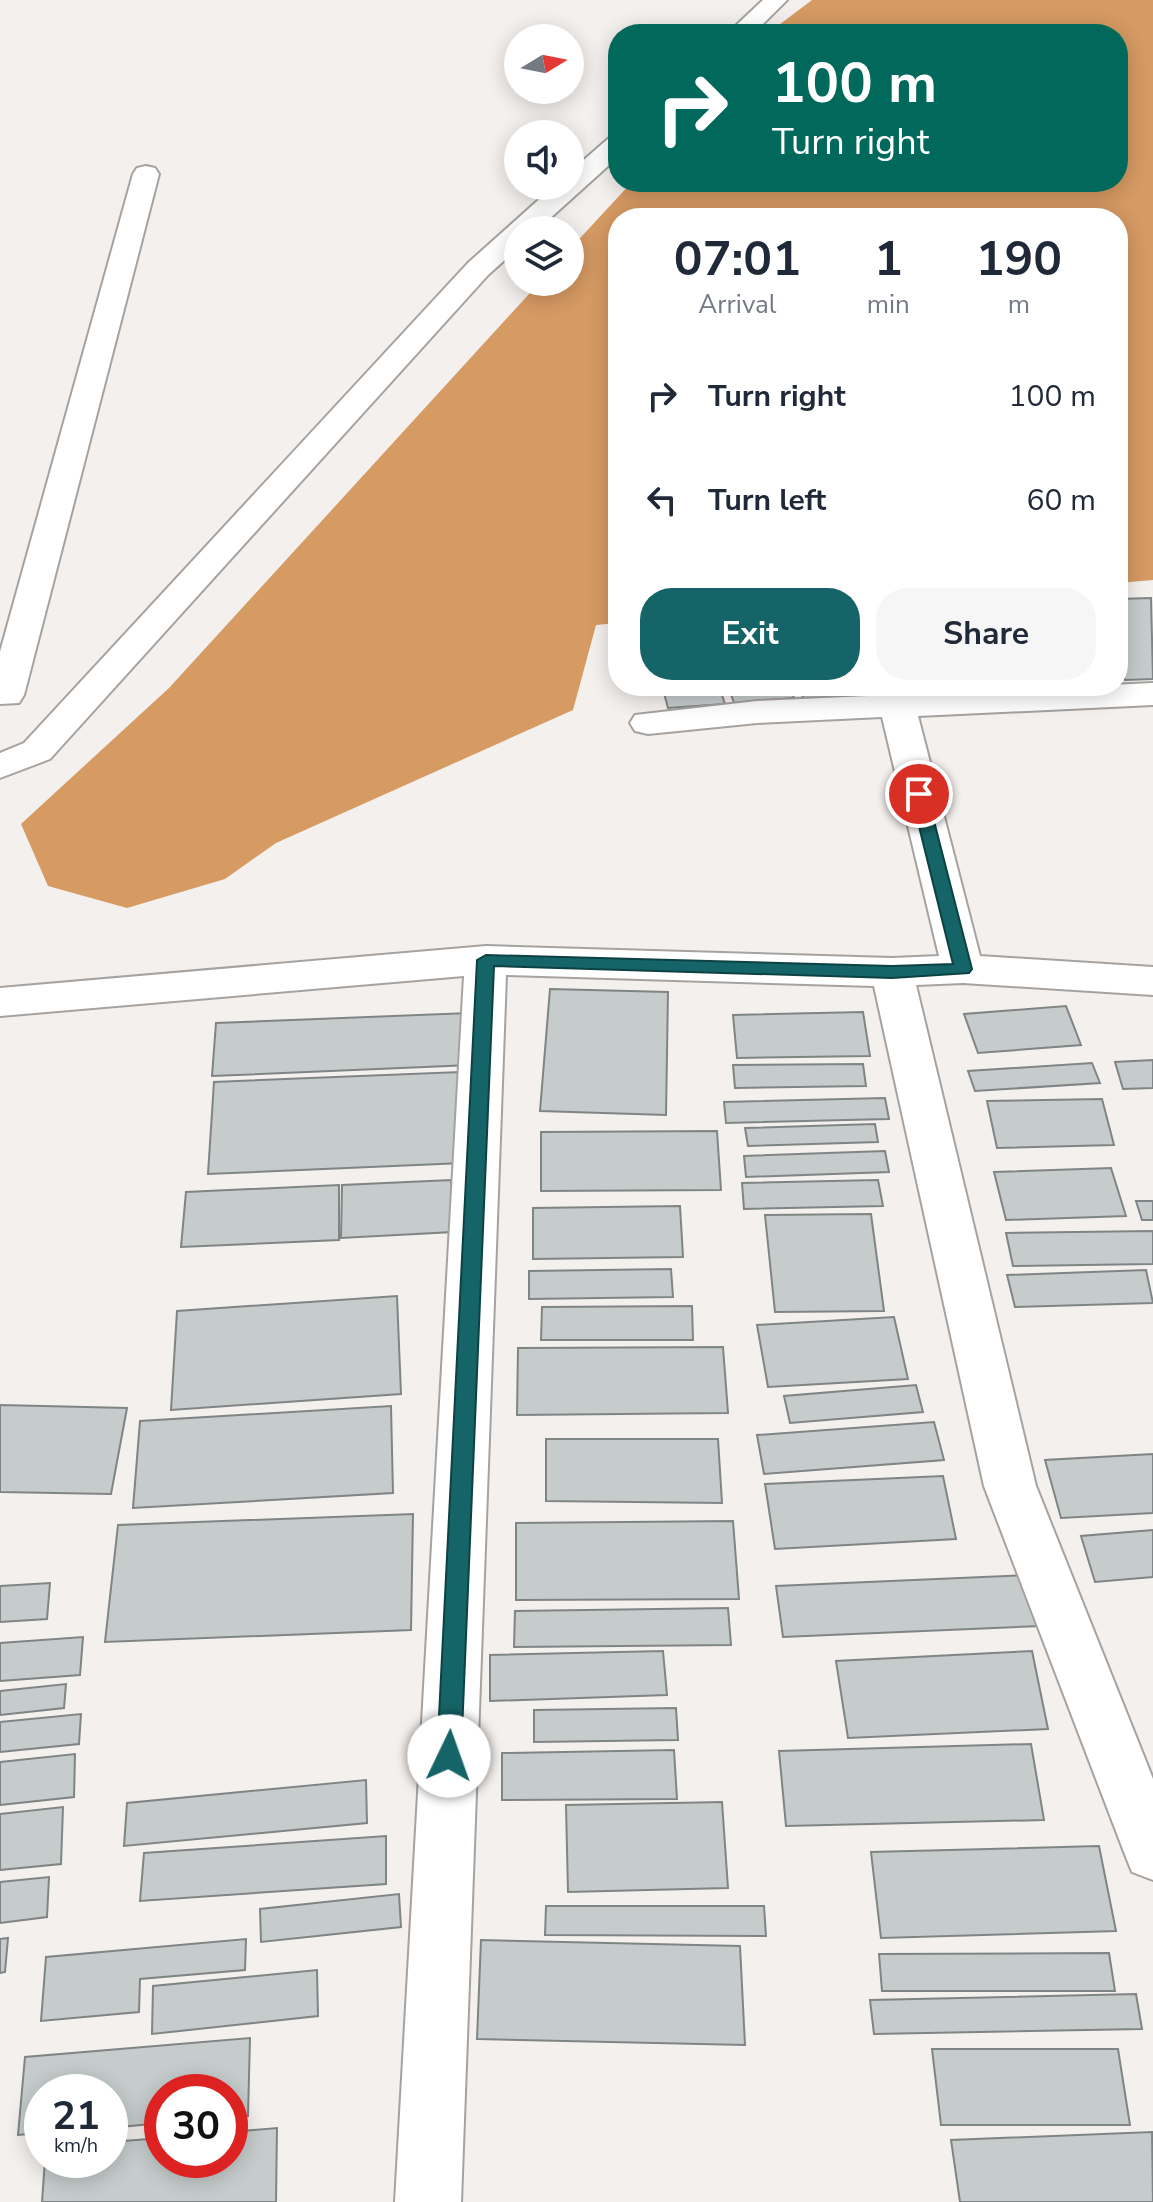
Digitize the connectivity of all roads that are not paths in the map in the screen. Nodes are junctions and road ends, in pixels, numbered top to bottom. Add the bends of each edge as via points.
1 (776, 0) edge
2 (750, 24) edge
3 (608, 152) edge
4 (146, 174) dead end
5 (538, 216) edge
6 (504, 246) edge
7 (90, 694) junction
8 (22, 695) edge
9 (1036, 696) edge
10 (897, 706) junction
11 (648, 723) dead end
12 (0, 766) edge
13 (486, 960) junction
14 (963, 969) junction
15 (892, 972) junction
16 (1153, 981) edge
17 (0, 1002) edge
18 (1153, 1852) edge
19 (428, 2202) edge

1 - 2 street
3 - 5 street
4 - 8 street
6 - 7 street
7 - 8 street
7 - 12 street via 37,751
9 - 10 street
10 - 11 street
10 - 14 street
13 - 15 street
13 - 17 street
13 - 19 street
14 - 15 street
14 - 16 street
15 - 18 street via 1010,1486

